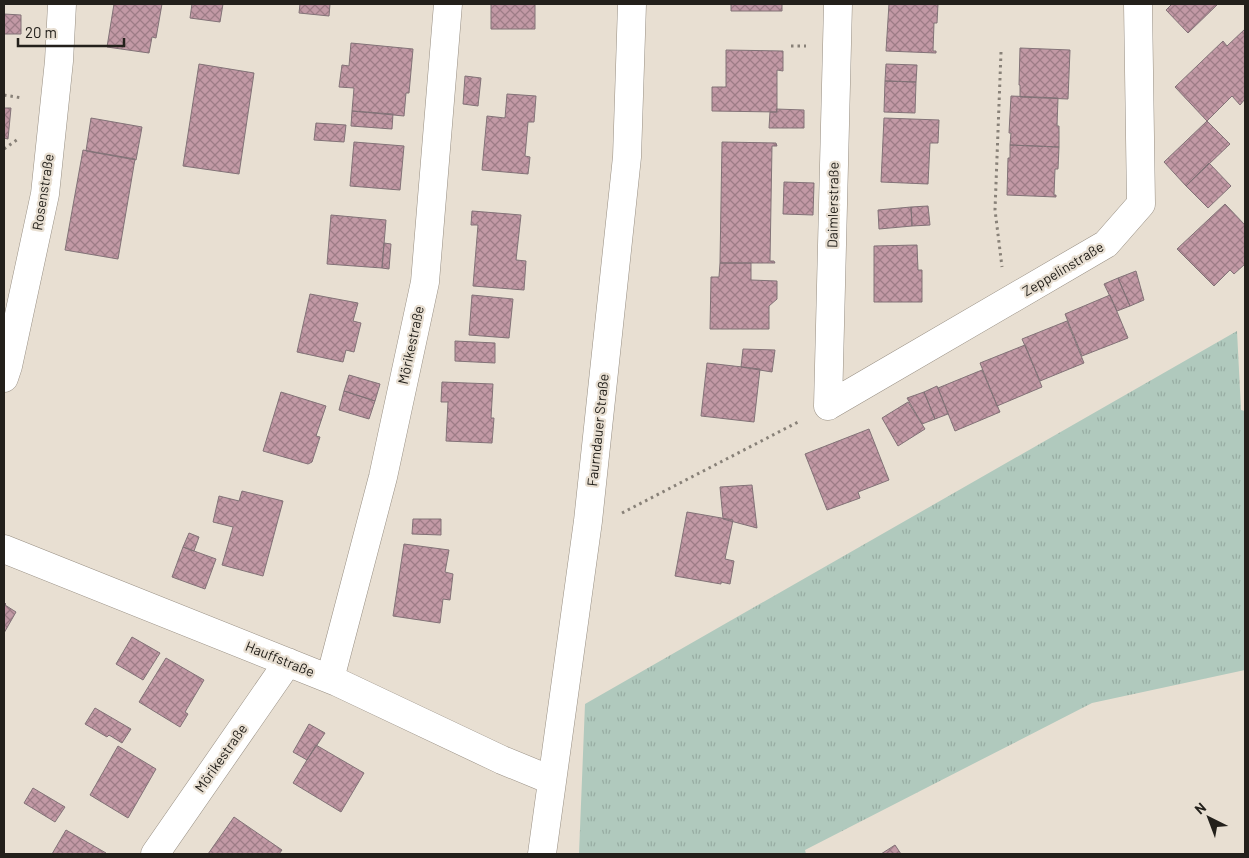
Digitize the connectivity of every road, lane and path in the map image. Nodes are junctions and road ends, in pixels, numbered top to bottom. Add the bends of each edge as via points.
1 (62, 4) edge
2 (448, 4) edge
3 (632, 4) edge
4 (838, 4) edge
5 (1138, 4) edge
6 (1001, 52) dead end
7 (1006, 302) junction
8 (4, 378) edge
9 (828, 406) junction
10 (588, 521) junction
11 (4, 550) edge
12 (288, 662) junction
13 (330, 679) junction
14 (551, 780) junction
15 (155, 854) edge
16 (542, 854) edge

1 - 8 street, Rosenstraße via 44,194
2 - 13 street, Mörikestraße via 425,282 383,477
3 - 10 street, Faurndauer Straße via 627,157
4 - 9 street, Daimlerstraße
5 - 7 street, Zeppelinstraße via 1141,204 1106,244
6 - 7 path via 995,210
7 - 9 street, Zeppelinstraße
9 - 10 path via 611,518
10 - 14 street, Faurndauer Straße
11 - 12 street, Hauffstraße
12 - 13 street, Hauffstraße
12 - 15 street, Mörikestraße
13 - 14 street, Hauffstraße
14 - 16 street, Faurndauer Straße

